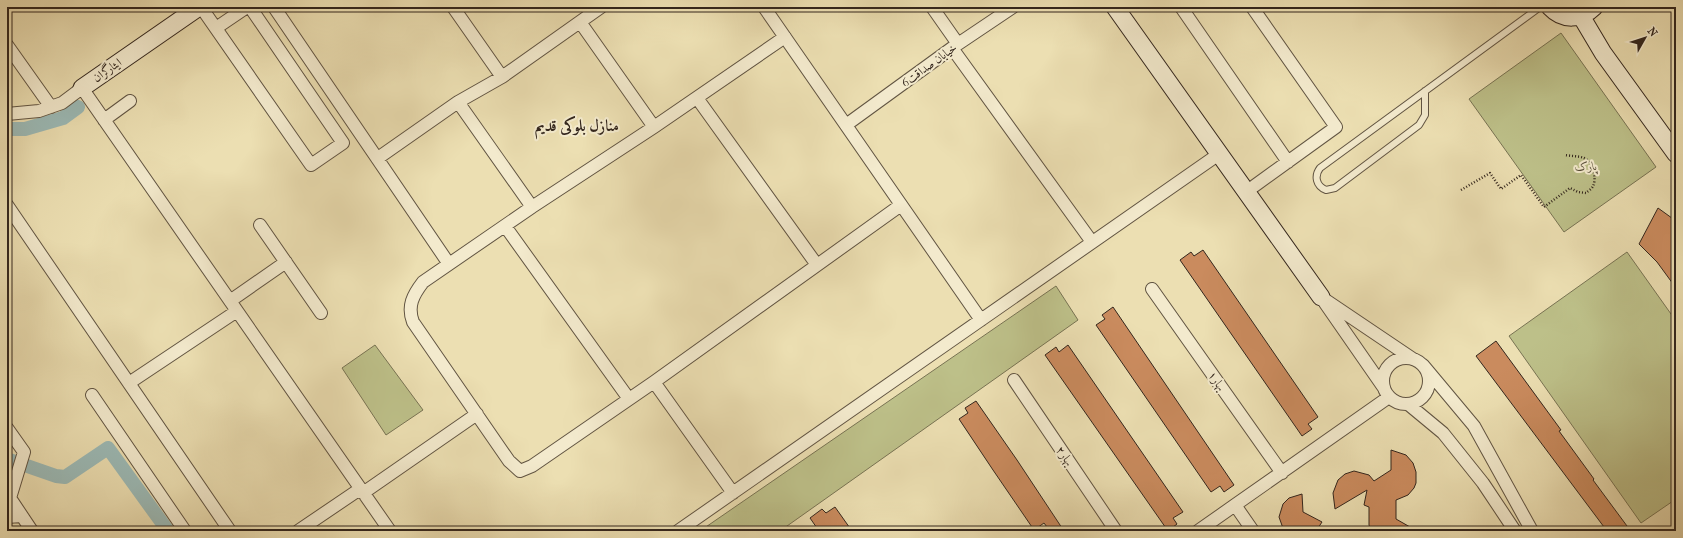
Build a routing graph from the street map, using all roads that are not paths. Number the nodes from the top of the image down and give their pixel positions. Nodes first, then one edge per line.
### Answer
1 (200, 7) edge
2 (248, 7) edge
3 (274, 7) edge
4 (453, 7) edge
5 (764, 7) edge
6 (932, 7) edge
7 (1013, 7) edge
8 (1114, 7) edge
9 (1181, 7) edge
10 (1252, 7) edge
11 (1540, 7) edge
12 (1550, 7) edge
13 (599, 8) edge
14 (1587, 12) edge
15 (580, 22) junction
16 (216, 28) junction
17 (785, 37) junction
18 (7, 45) edge
19 (955, 46) junction
20 (502, 77) junction
21 (82, 88) junction
22 (1425, 91) junction
23 (697, 98) junction
24 (130, 101) dead end
25 (458, 102) junction
26 (51, 107) junction
27 (7, 114) edge
28 (104, 120) junction
29 (846, 125) junction
30 (654, 127) junction
31 (1219, 154) junction
32 (1676, 154) edge
33 (378, 158) junction
34 (1288, 162) junction
35 (1246, 192) junction
36 (7, 205) edge
37 (901, 205) junction
38 (532, 206) junction
39 (260, 225) dead end
40 (505, 226) junction
41 (1092, 242) junction
42 (286, 262) junction
43 (449, 264) junction
44 (817, 265) junction
45 (1152, 289) dead end
46 (1321, 297) junction
47 (233, 306) junction
48 (321, 313) dead end
49 (981, 320) junction
50 (1418, 362) junction
51 (1014, 380) dead end
52 (654, 382) junction
53 (129, 383) junction
54 (1387, 393) junction
55 (92, 395) dead end
56 (629, 398) junction
57 (1408, 404) junction
58 (477, 414) junction
59 (7, 428) edge
60 (1282, 473) junction
61 (362, 491) junction
62 (733, 493) junction
63 (1235, 505) junction
64 (22, 516) junction
65 (7, 517) edge
66 (32, 531) edge
67 (184, 531) edge
68 (230, 531) edge
69 (298, 531) edge
70 (390, 531) edge
71 (678, 531) edge
72 (1116, 531) edge
73 (1198, 531) edge
74 (1253, 531) edge
75 (1515, 531) edge
76 (1532, 531) edge

1 - 16 street
1 - 21 street, ایثارگران
2 - 16 street
2 - 16 street
3 - 33 street
4 - 20 street
5 - 17 street
6 - 19 street
7 - 19 street, خیابان صداقت6
8 - 31 street
9 - 34 street
10 - 34 street
11 - 22 lane
12 - 14 street
13 - 15 street
14 - 32 street
15 - 20 street
15 - 30 street
17 - 23 street
17 - 29 street
18 - 26 street
19 - 29 street, خیابان صداقت6
19 - 41 street
20 - 25 street
21 - 26 street, ایثارگران
21 - 28 street
22 - 22 lane
23 - 30 street
23 - 44 street
24 - 28 street
25 - 33 street
25 - 38 street
26 - 27 street, ایثارگران
28 - 47 street
29 - 37 street
30 - 38 street
31 - 35 street
31 - 41 street
33 - 43 street
34 - 35 street
35 - 46 street
36 - 53 street
37 - 44 street
37 - 49 street
38 - 40 street
39 - 42 street
40 - 43 street
40 - 56 street
41 - 49 street
42 - 47 street
42 - 48 street
43 - 58 street
44 - 52 street
45 - 60 street, بهار۱
46 - 50 street
46 - 54 street
47 - 53 street
47 - 61 street
49 - 62 street
50 - 54 street
50 - 57 street
50 - 76 street
51 - 72 street, بهار۲
52 - 56 street
52 - 62 street
53 - 68 street
54 - 57 street
54 - 60 street
55 - 67 street
56 - 58 street
57 - 75 street
58 - 61 street
59 - 64 street
60 - 63 street
61 - 69 street
61 - 70 street
62 - 71 street
63 - 73 street
63 - 74 street
64 - 65 street
64 - 66 street

